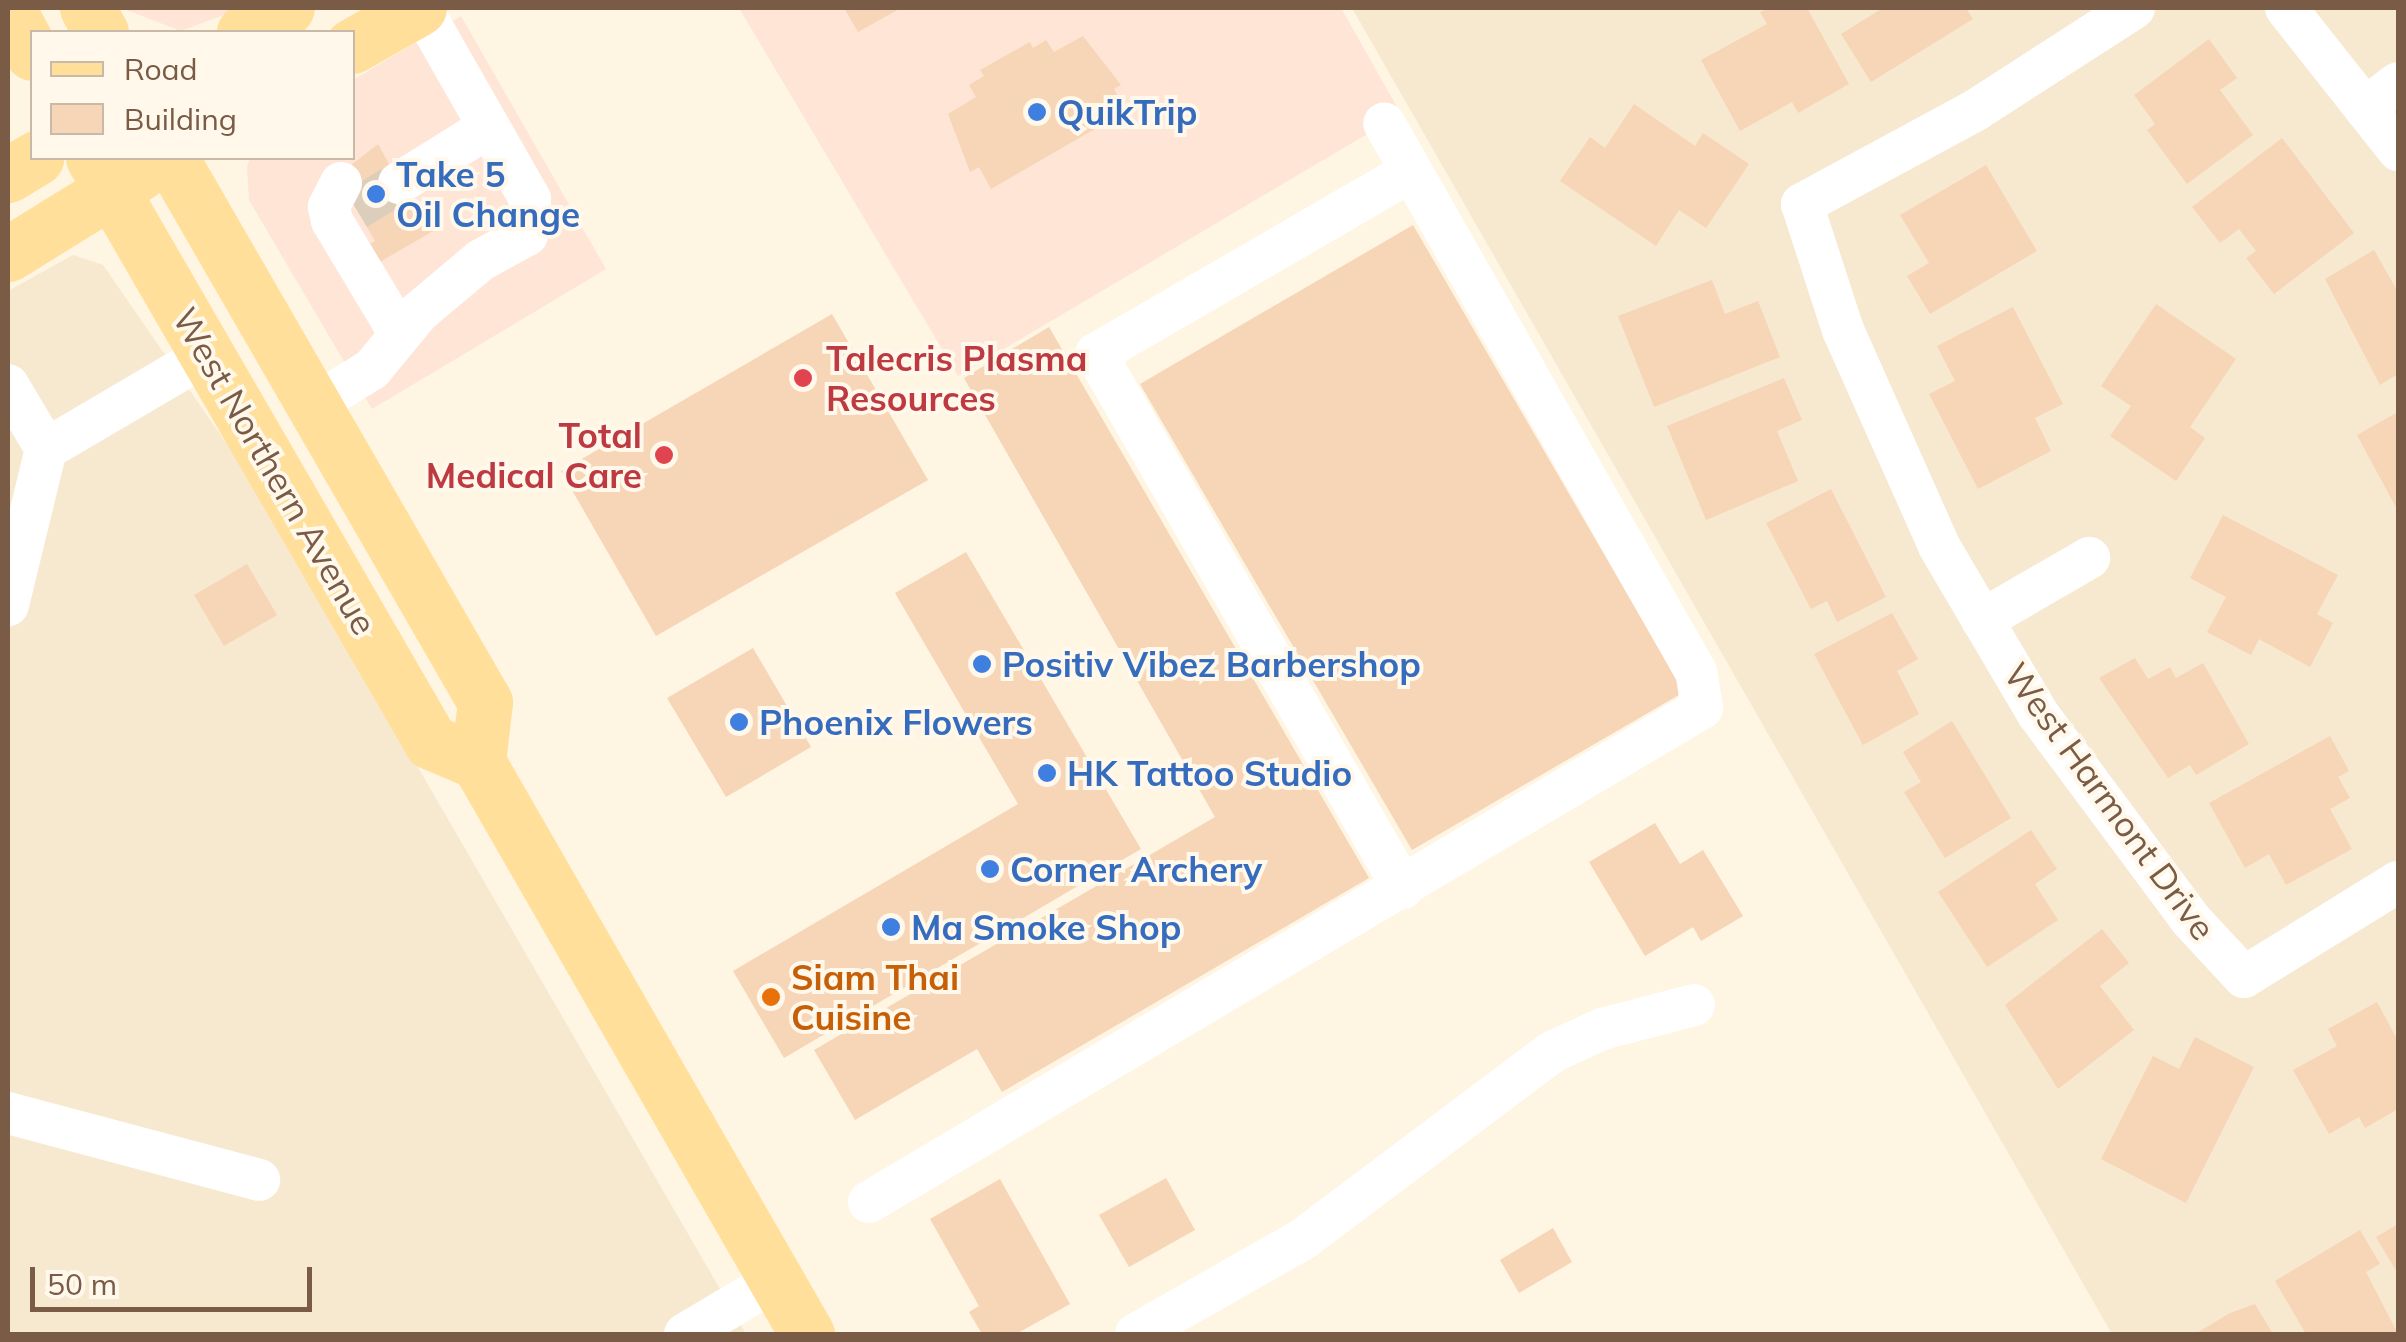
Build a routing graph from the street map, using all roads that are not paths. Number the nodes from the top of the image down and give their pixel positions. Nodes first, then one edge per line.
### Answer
1 (87, 8) edge
2 (287, 8) edge
3 (420, 8) edge
4 (2134, 8) edge
5 (2286, 8) edge
6 (8, 9) edge
7 (101, 30) edge
8 (248, 30) edge
9 (355, 44) edge
10 (30, 49) edge
11 (2382, 96) edge
12 (1384, 124) dead end
13 (475, 136) junction
14 (2398, 150) edge
15 (33, 160) edge
16 (160, 160) edge
17 (169, 160) edge
18 (1410, 172) junction
19 (102, 174) edge
20 (8, 175) edge
21 (398, 182) tunnel mouth
22 (349, 217) dead end
23 (8, 254) edge
24 (400, 334) junction
25 (208, 354) junction
26 (8, 385) edge
27 (314, 405) junction
28 (46, 449) junction
29 (2089, 558) dead end
30 (8, 604) edge
31 (1982, 620) junction
32 (478, 762) junction
33 (2398, 882) edge
34 (1403, 888) junction
35 (1694, 1006) dead end
36 (8, 1113) edge
37 (259, 1180) dead end
38 (868, 1202) dead end
39 (776, 1280) junction
40 (685, 1334) edge
41 (807, 1334) edge
42 (1136, 1334) edge

1 - 7 main road
2 - 8 main road
3 - 9 main road
3 - 13 street
4 - 31 street, West Harmont Drive
5 - 11 street
6 - 10 main road
11 - 14 street
12 - 18 street
13 - 21 street
13 - 24 street
15 - 20 main road
16 - 19 main road
17 - 27 main road, West Northern Avenue
18 - 34 street
18 - 34 street
19 - 23 main road
19 - 25 main road, West Northern Avenue
22 - 24 street
24 - 27 street
25 - 28 street
25 - 32 main road, West Northern Avenue
26 - 28 street
27 - 32 main road, West Northern Avenue
28 - 30 street
29 - 31 street
31 - 33 street, West Harmont Drive
32 - 39 main road
34 - 38 street
35 - 42 street
36 - 37 street
39 - 40 street
39 - 41 main road

